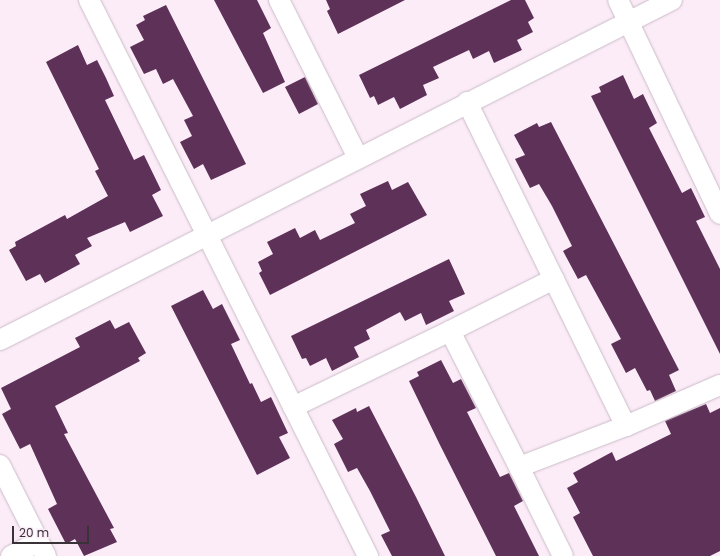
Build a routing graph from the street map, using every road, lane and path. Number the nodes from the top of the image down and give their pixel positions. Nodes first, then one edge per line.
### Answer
1 (89, 0) edge
2 (279, 0) edge
3 (618, 0) edge
4 (672, 0) edge
5 (628, 21) junction
6 (467, 102) junction
7 (358, 158) junction
8 (720, 214) edge
9 (207, 235) junction
10 (554, 279) junction
11 (450, 331) junction
12 (0, 340) edge
13 (720, 384) edge
14 (293, 406) junction
15 (626, 426) junction
16 (0, 465) edge
17 (518, 467) junction
18 (42, 549) edge
19 (11, 556) edge
20 (368, 556) edge
21 (563, 556) edge

1 - 9 street
2 - 7 street
3 - 5 street
4 - 5 street
5 - 6 street
5 - 8 street
6 - 7 street
6 - 10 street
7 - 9 street
9 - 12 street
9 - 14 street
10 - 11 street
10 - 15 street
11 - 14 street
11 - 17 street
13 - 15 street
14 - 20 street
15 - 17 street
16 - 18 street
17 - 21 street
18 - 19 street

